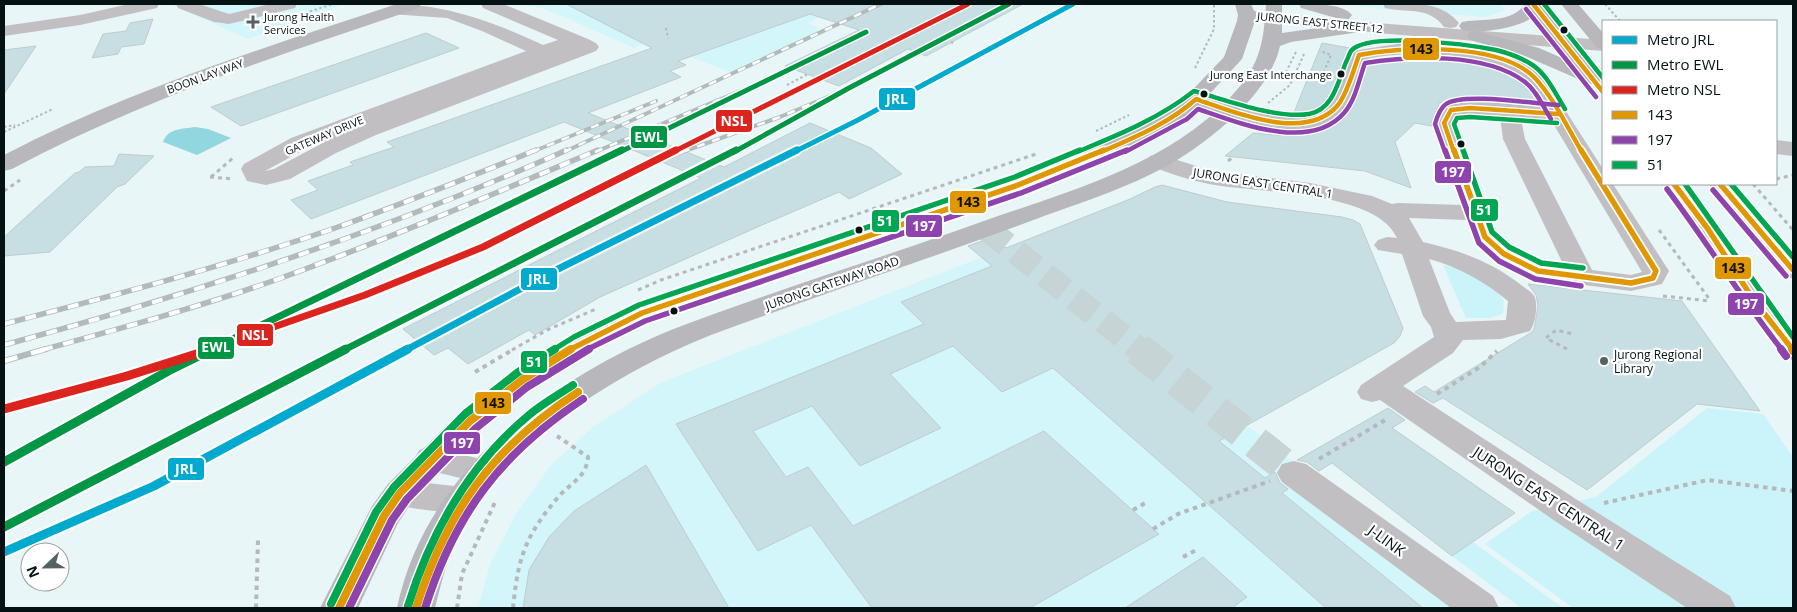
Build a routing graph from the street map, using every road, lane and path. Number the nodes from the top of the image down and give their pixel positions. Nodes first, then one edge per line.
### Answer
1 (132, 4) edge
2 (151, 4) edge
3 (184, 4) edge
4 (266, 4) edge
5 (289, 4) edge
6 (370, 4) edge
7 (413, 4) edge
8 (489, 4) edge
9 (1214, 4) edge
10 (1307, 4) edge
11 (1533, 4) edge
12 (1569, 4) edge
13 (1605, 4) edge
14 (1245, 8) edge
15 (396, 10) junction
16 (1275, 10) edge
17 (1374, 11) edge
18 (208, 13) junction
19 (1344, 15) junction
20 (1619, 20) edge
21 (4, 25) edge
22 (666, 28) dead end
23 (1465, 28) junction
24 (4, 31) edge
25 (498, 32) junction
26 (668, 38) dead end
27 (1561, 38) junction
28 (1273, 42) junction
29 (1602, 42) edge
30 (1307, 48) dead end
31 (1314, 50) dead end
32 (1296, 52) dead end
33 (549, 56) junction
34 (1195, 69) dead end
35 (480, 74) junction
36 (808, 74) dead end
37 (1294, 76) junction
38 (787, 85) dead end
39 (1598, 85) edge
40 (1196, 99) junction
41 (53, 109) dead end
42 (1229, 109) junction
43 (1521, 111) junction
44 (1558, 114) junction
45 (1252, 116) junction
46 (10, 133) edge
47 (1777, 147) edge
48 (1793, 149) edge
49 (1168, 156) junction
50 (1777, 159) edge
51 (1793, 160) edge
52 (4, 164) edge
53 (1793, 175) edge
54 (27, 176) dead end
55 (1777, 179) edge
56 (1602, 184) edge
57 (1602, 185) edge
58 (1675, 185) edge
59 (1721, 185) edge
60 (1754, 185) edge
61 (4, 191) edge
62 (1394, 212) junction
63 (1477, 214) junction
64 (1655, 224) dead end
65 (1793, 230) edge
66 (1387, 245) dead end
67 (1418, 247) junction
68 (1793, 270) edge
69 (1582, 277) junction
70 (1710, 301) dead end
71 (1447, 328) junction
72 (1573, 334) dead end
73 (1498, 350) dead end
74 (1567, 350) dead end
75 (1793, 352) edge
76 (1412, 407) junction
77 (536, 422) junction
78 (432, 458) junction
79 (1294, 473) tunnel mouth
80 (492, 483) junction
81 (1793, 491) edge
82 (400, 493) junction
83 (463, 500) junction
84 (1147, 502) dead end
85 (1133, 510) dead end
86 (1567, 510) junction
87 (258, 540) dead end
88 (1198, 549) dead end
89 (1183, 557) dead end
90 (256, 608) edge
91 (339, 608) edge
92 (416, 608) edge
93 (457, 608) edge
94 (513, 608) edge
95 (1480, 608) edge
96 (1717, 608) edge

1 - 21 street
2 - 24 street
3 - 18 street
4 - 18 street
5 - 18 street
6 - 46 main road, BOON LAY WAY
7 - 15 main road, BOON LAY WAY
8 - 33 street, GATEWAY DRIVE
9 - 34 path
10 - 19 main road
11 - 23 main road
11 - 27 main road
12 - 29 main road
13 - 20 path
14 - 16 street, JURONG EAST STREET 12
14 - 40 main road
15 - 25 street
15 - 52 main road, BOON LAY WAY
16 - 17 street, JURONG EAST STREET 12
16 - 19 street, JURONG EAST STREET 12
16 - 28 main road, JURONG GATEWAY ROAD
17 - 19 street, JURONG EAST STREET 12
17 - 23 street, JURONG EAST STREET 12
17 - 23 street, JURONG EAST STREET 12
17 - 23 street
17 - 28 main road
22 - 26 path
23 - 27 street, JURONG EAST STREET 12
23 - 39 main road
25 - 33 street
25 - 35 street
27 - 29 street, JURONG EAST STREET 12
27 - 39 main road
28 - 42 main road, JURONG GATEWAY ROAD
30 - 37 path
31 - 37 path
32 - 37 path
33 - 35 street, GATEWAY DRIVE
33 - 35 street, GATEWAY DRIVE
36 - 38 path
37 - 45 path
40 - 42 street
40 - 78 main road
41 - 46 path
42 - 45 street
42 - 49 main road, JURONG GATEWAY ROAD
43 - 44 street
43 - 63 street
43 - 69 street
44 - 45 street
44 - 56 street
47 - 48 street
49 - 62 street, JURONG EAST CENTRAL 1
49 - 77 main road, JURONG GATEWAY ROAD
50 - 51 street
53 - 55 path
54 - 61 path
57 - 69 street
58 - 75 main road
59 - 68 main road
60 - 65 path
62 - 63 street
62 - 67 street, JURONG EAST CENTRAL 1
63 - 69 street
64 - 70 path
66 - 67 street
67 - 71 street, JURONG EAST CENTRAL 1
67 - 71 street
71 - 76 street, JURONG EAST CENTRAL 1
72 - 74 path
73 - 76 path
76 - 86 street, JURONG EAST CENTRAL 1
77 - 80 main road, JURONG GATEWAY ROAD
77 - 94 path
78 - 80 street
78 - 82 main road
79 - 95 street, J-LINK
80 - 83 main road, JURONG GATEWAY ROAD
80 - 93 path
81 - 86 path
82 - 83 street
82 - 91 main road
83 - 92 main road, JURONG GATEWAY ROAD
84 - 85 path
86 - 96 street, JURONG EAST CENTRAL 1
87 - 90 path
88 - 89 path

